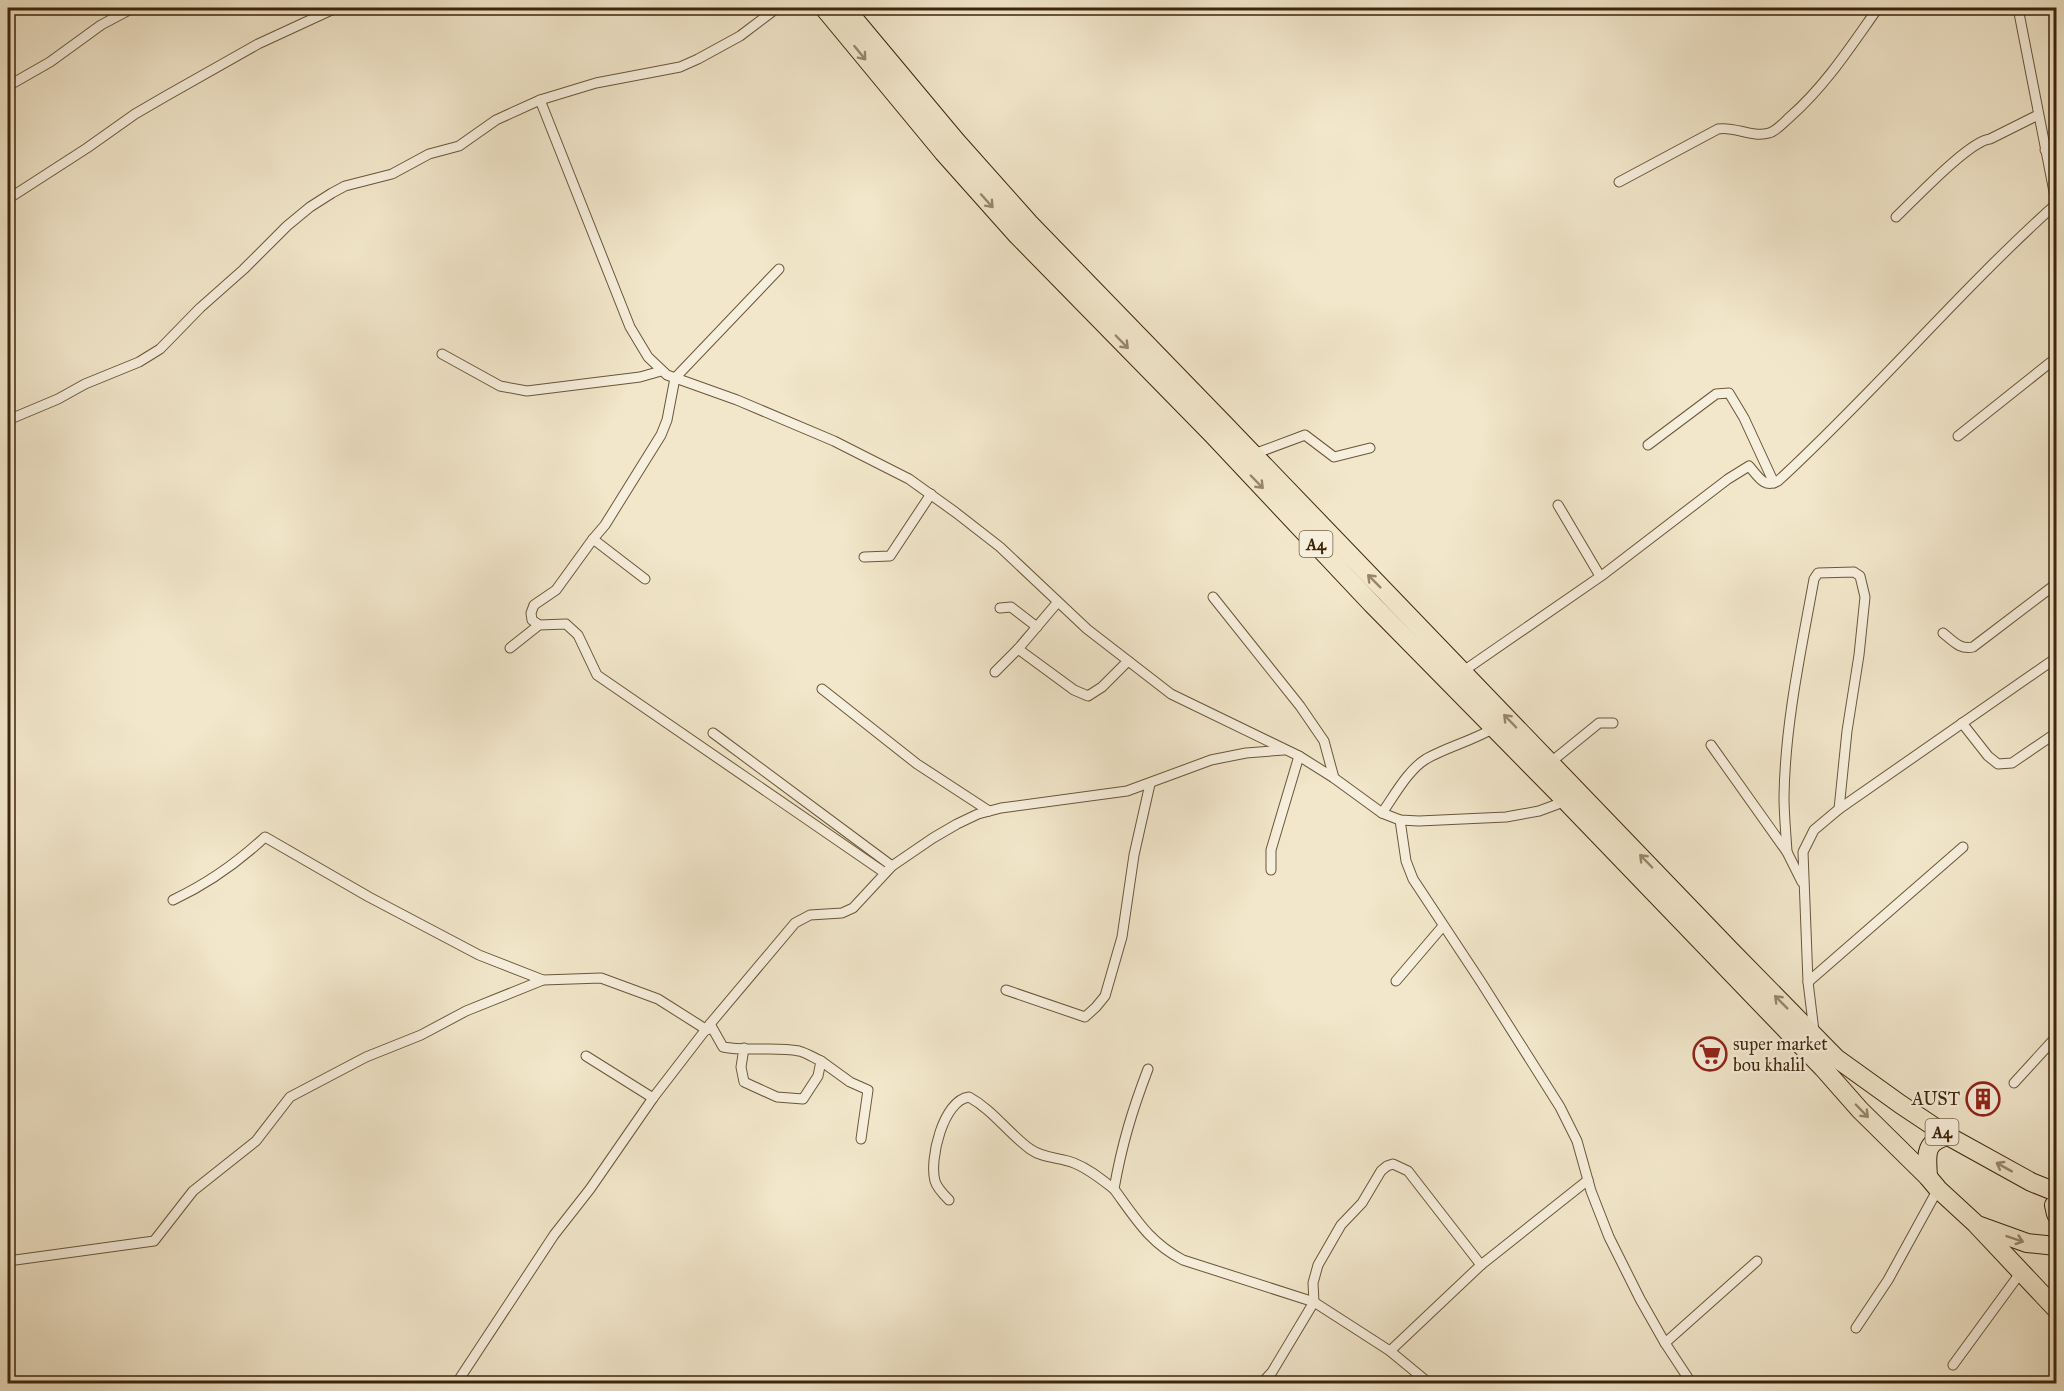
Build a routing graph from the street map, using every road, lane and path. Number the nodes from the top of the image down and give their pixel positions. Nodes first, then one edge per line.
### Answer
1 (133, 8) edge
2 (336, 8) edge
3 (777, 8) edge
4 (824, 8) edge
5 (845, 8) edge
6 (1878, 8) edge
7 (2018, 8) edge
8 (8, 86) edge
9 (540, 100) junction
10 (2038, 115) junction
11 (2056, 140) edge
12 (2045, 150) junction
13 (1619, 182) dead end
14 (8, 199) edge
15 (2056, 203) edge
16 (1896, 218) dead end
17 (779, 269) dead end
18 (442, 354) dead end
19 (2056, 358) edge
20 (661, 371) junction
21 (675, 378) junction
22 (8, 420) edge
23 (1958, 436) dead end
24 (1648, 445) dead end
25 (1370, 448) dead end
26 (1254, 454) junction
27 (1774, 483) junction
28 (931, 494) junction
29 (1558, 505) dead end
30 (593, 539) junction
31 (864, 557) dead end
32 (1600, 576) junction
33 (645, 579) dead end
34 (2056, 584) edge
35 (1213, 597) dead end
36 (1057, 603) junction
37 (1000, 608) dead end
38 (539, 625) junction
39 (1037, 627) junction
40 (1943, 633) dead end
41 (510, 648) dead end
42 (1018, 649) junction
43 (2056, 658) edge
44 (1128, 661) junction
45 (995, 672) dead end
46 (1462, 672) junction
47 (822, 689) dead end
48 (1613, 723) dead end
49 (1962, 723) junction
50 (1494, 728) junction
51 (713, 733) dead end
52 (2056, 733) edge
53 (1711, 746) dead end
54 (1286, 749) junction
55 (1299, 756) junction
56 (1551, 762) junction
57 (1334, 778) junction
58 (1150, 784) junction
59 (1566, 801) junction
60 (1839, 809) junction
61 (989, 811) junction
62 (1382, 813) junction
63 (1400, 820) junction
64 (1963, 847) dead end
65 (1787, 852) junction
66 (889, 870) junction
67 (1271, 870) dead end
68 (1803, 884) junction
69 (173, 900) dead end
70 (1443, 926) junction
71 (543, 980) junction
72 (1396, 981) dead end
73 (1808, 982) junction
74 (1006, 990) dead end
75 (709, 1027) junction
76 (1815, 1036) junction
77 (2056, 1037) edge
78 (744, 1048) junction
79 (586, 1056) dead end
80 (821, 1061) junction
81 (1148, 1069) dead end
82 (2014, 1083) dead end
83 (652, 1098) junction
84 (1947, 1136) junction
85 (861, 1139) dead end
86 (1588, 1180) junction
87 (1933, 1183) junction
88 (1114, 1189) junction
89 (949, 1200) dead end
90 (2056, 1205) edge
91 (1976, 1224) junction
92 (2056, 1232) edge
93 (2050, 1246) edge
94 (8, 1261) edge
95 (1757, 1261) dead end
96 (1481, 1265) junction
97 (2021, 1272) junction
98 (1314, 1302) junction
99 (2056, 1309) edge
100 (1856, 1328) dead end
101 (1665, 1343) junction
102 (1390, 1351) junction
103 (1953, 1365) dead end
104 (456, 1383) edge
105 (1261, 1383) edge
106 (1430, 1383) edge
107 (1692, 1383) edge

1 - 8 street
2 - 14 street
3 - 9 street
4 -> 50 highway, A4
5 - 26 highway, A4
6 - 13 street
7 - 10 street
9 - 20 street
9 - 22 street
10 - 12 street
10 - 16 street
11 - 12 street
12 - 15 street
15 - 27 street
17 - 21 street
18 - 20 street
19 - 23 street
20 - 21 street
21 - 28 street
21 - 30 street
24 - 27 street
25 - 26 street
46 -> 26 highway, A4
27 - 32 street
28 - 31 street
28 - 36 street
29 - 32 street
30 - 33 street
30 - 38 street
32 - 46 street
34 - 40 street
35 - 57 street
36 - 39 street
36 - 44 street
37 - 39 street
38 - 41 street
38 - 66 street
39 - 42 street
42 - 44 street
42 - 45 street
43 - 49 street
44 - 54 street
56 -> 46 highway, A4
47 - 61 street
48 - 56 street
49 - 52 street
49 - 60 street
50 - 59 highway, A4
50 - 62 street
51 - 66 street
53 - 65 street
54 - 55 street
54 - 58 street
55 - 57 street
55 - 67 street
76 -> 56 highway, A4
57 - 62 street
58 - 61 street
58 - 74 street
59 - 63 street
59 -> 87 highway, A4
60 - 65 street
60 - 68 street
61 - 66 street
62 - 63 street
63 - 70 street
64 - 73 street
65 - 68 street
66 - 75 street
68 - 73 street
69 - 71 street
70 - 72 street
70 - 86 street
71 - 75 street
71 - 94 street
73 - 76 street
75 - 78 street
75 - 83 street
76 - 84 highway, A4
77 - 82 street
78 - 80 street
78 - 80 street
79 - 83 street
80 - 85 street
81 - 88 street
83 - 104 street
84 - 87 highway
90 -> 84 highway, A4
86 - 96 street
86 - 101 street
87 - 91 highway, A4
87 - 100 street
88 - 89 street
88 - 98 street
91 -> 93 highway, A4
91 - 97 highway
92 - 93 highway
95 - 101 street
96 - 98 street
96 - 102 street
97 - 99 highway
97 - 103 street
98 - 102 street
98 - 105 street
101 - 107 street
102 - 106 street

